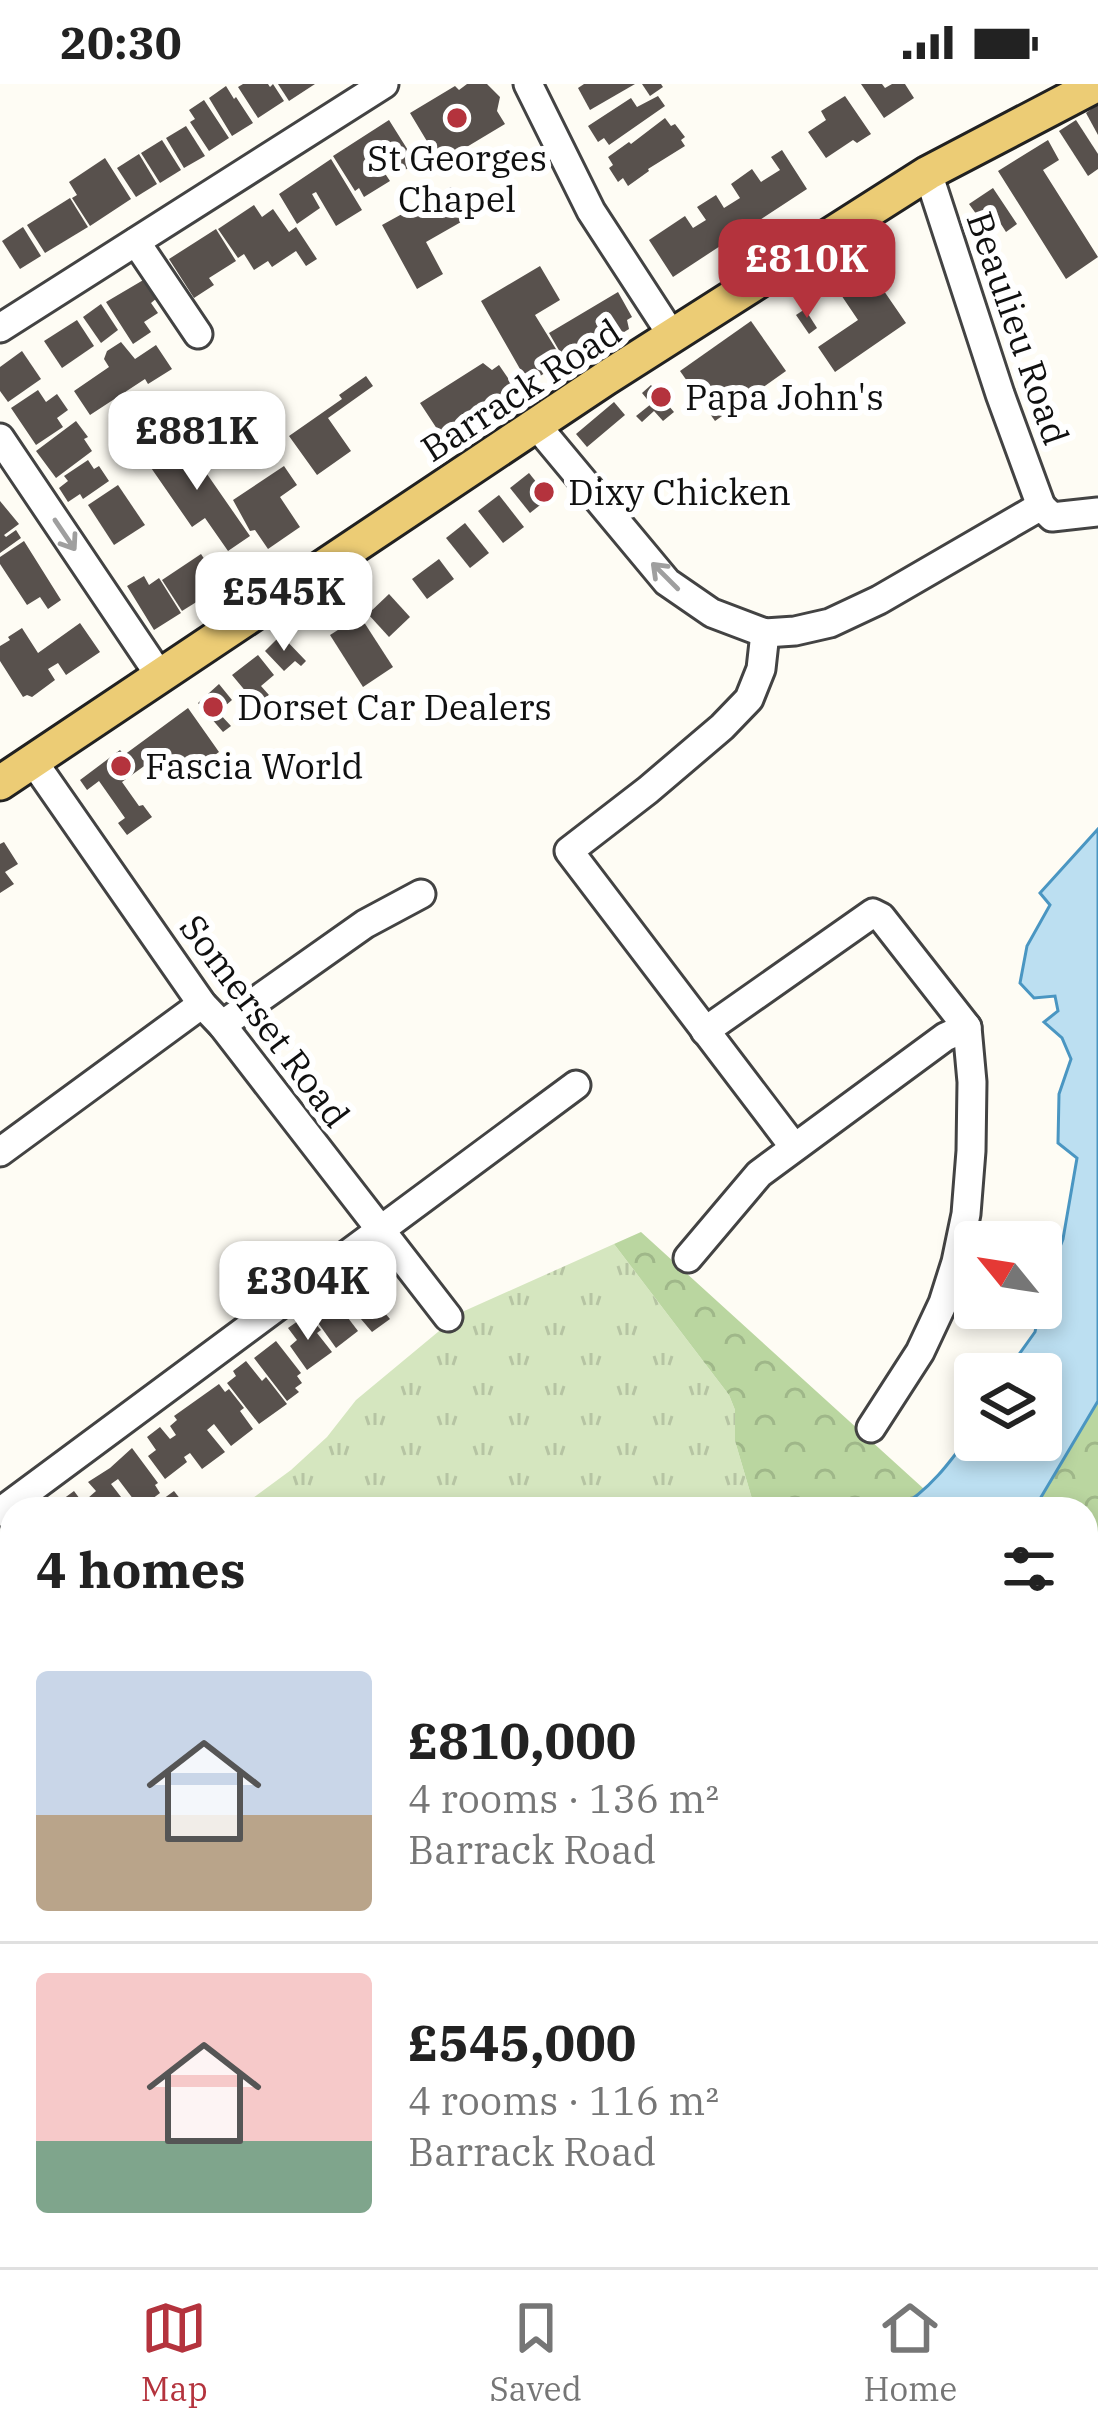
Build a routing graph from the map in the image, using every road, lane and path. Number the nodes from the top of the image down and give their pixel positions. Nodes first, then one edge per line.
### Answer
1 (384, 84) edge
2 (528, 84) edge
3 (1098, 84) edge
4 (928, 172) junction
5 (136, 242) junction
6 (0, 327) edge
7 (197, 334) dead end
8 (674, 337) junction
9 (537, 426) junction
10 (0, 438) edge
11 (1041, 506) junction
12 (1098, 512) edge
13 (765, 633) junction
14 (160, 676) junction
15 (33, 761) junction
16 (0, 782) edge
17 (421, 894) dead end
18 (202, 1004) junction
19 (222, 1024) junction
20 (967, 1027) junction
21 (705, 1031) junction
22 (576, 1085) dead end
23 (794, 1147) junction
24 (0, 1152) edge
25 (381, 1232) junction
26 (688, 1258) dead end
27 (448, 1317) dead end
28 (871, 1428) dead end
29 (20, 1497) edge

1 - 5 street
2 - 8 street
3 - 4 main road, Barrack Road
4 - 8 main road, Barrack Road
4 - 11 street, Beaulieu Road
5 - 6 street
5 - 7 street
8 - 9 main road, Barrack Road
13 -> 9 street
9 - 14 main road, Barrack Road
10 -> 14 street
11 - 12 street
11 - 13 street
13 - 21 street
14 - 15 main road, Barrack Road
15 - 16 main road, Barrack Road
15 - 18 street, Somerset Road
17 - 19 street
18 - 19 street, Somerset Road
18 - 24 street
19 - 25 street, Somerset Road
20 - 21 street
20 - 23 street
20 - 28 street
21 - 23 street
22 - 25 street
23 - 26 street
25 - 27 street, Somerset Road
25 - 29 street

